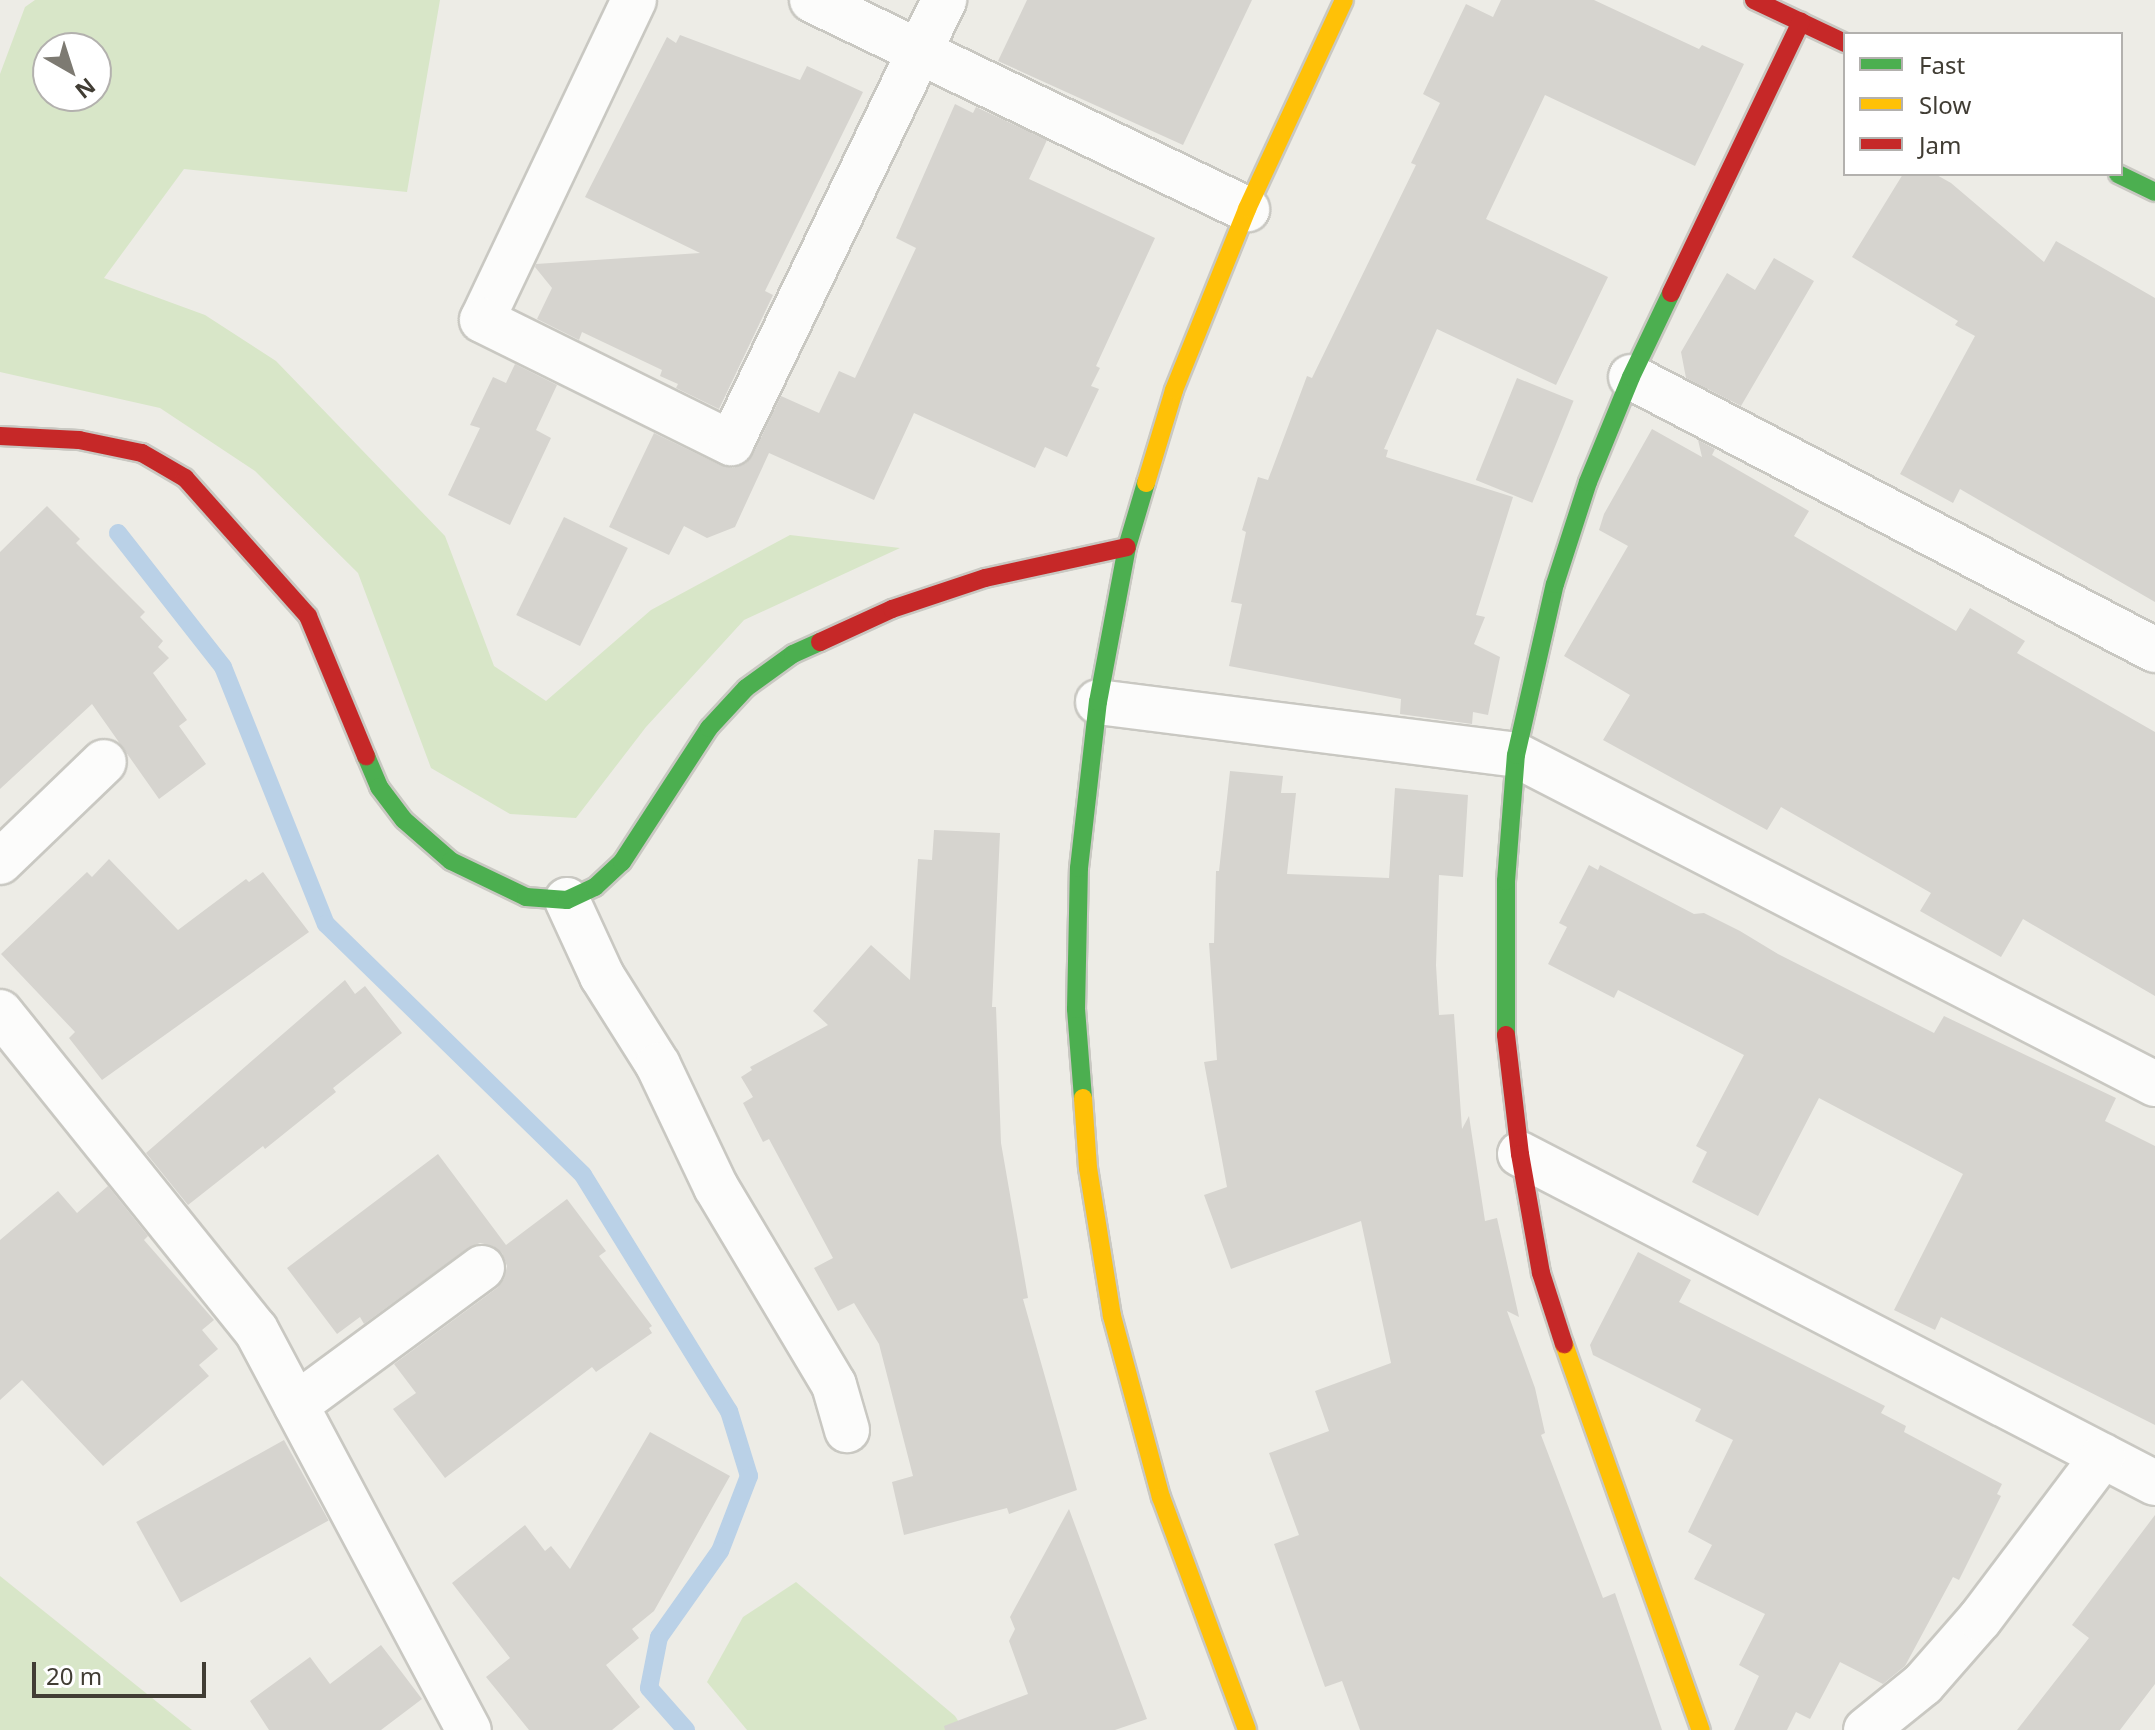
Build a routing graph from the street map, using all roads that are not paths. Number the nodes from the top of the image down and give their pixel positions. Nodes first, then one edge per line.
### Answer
1 (634, 0) edge
2 (812, 0) edge
3 (944, 0) edge
4 (1344, 0) edge
5 (1754, 0) edge
6 (1801, 22) junction
7 (1843, 42) edge
8 (920, 52) junction
9 (2122, 176) edge
10 (2155, 192) edge
11 (1247, 209) junction
12 (1631, 377) junction
13 (0, 436) edge
14 (1127, 547) junction
15 (2155, 650) edge
16 (1098, 702) junction
17 (1516, 755) junction
18 (104, 762) dead end
19 (0, 862) edge
20 (567, 900) junction
21 (6, 1030) edge
22 (2155, 1084) edge
23 (1520, 1154) junction
24 (482, 1268) dead end
25 (296, 1405) junction
26 (847, 1430) dead end
27 (2103, 1456) junction
28 (2155, 1483) edge
29 (469, 1730) edge
30 (1247, 1730) edge
31 (1701, 1730) edge
32 (1866, 1730) edge

1 - 8 street
2 - 8 street
3 - 8 street
4 - 11 street
5 - 6 street
6 - 7 street
6 - 12 street
8 - 11 street
9 - 10 street
11 - 14 street
12 - 15 street
12 - 17 street
13 - 20 street
14 - 16 street
14 - 20 street
16 - 17 street
16 - 30 street
17 - 22 street
17 - 23 street
18 - 19 street
20 - 26 street
21 - 25 street
23 - 27 street
23 - 31 street
24 - 25 street
25 - 29 street
27 - 28 street
27 - 32 street

